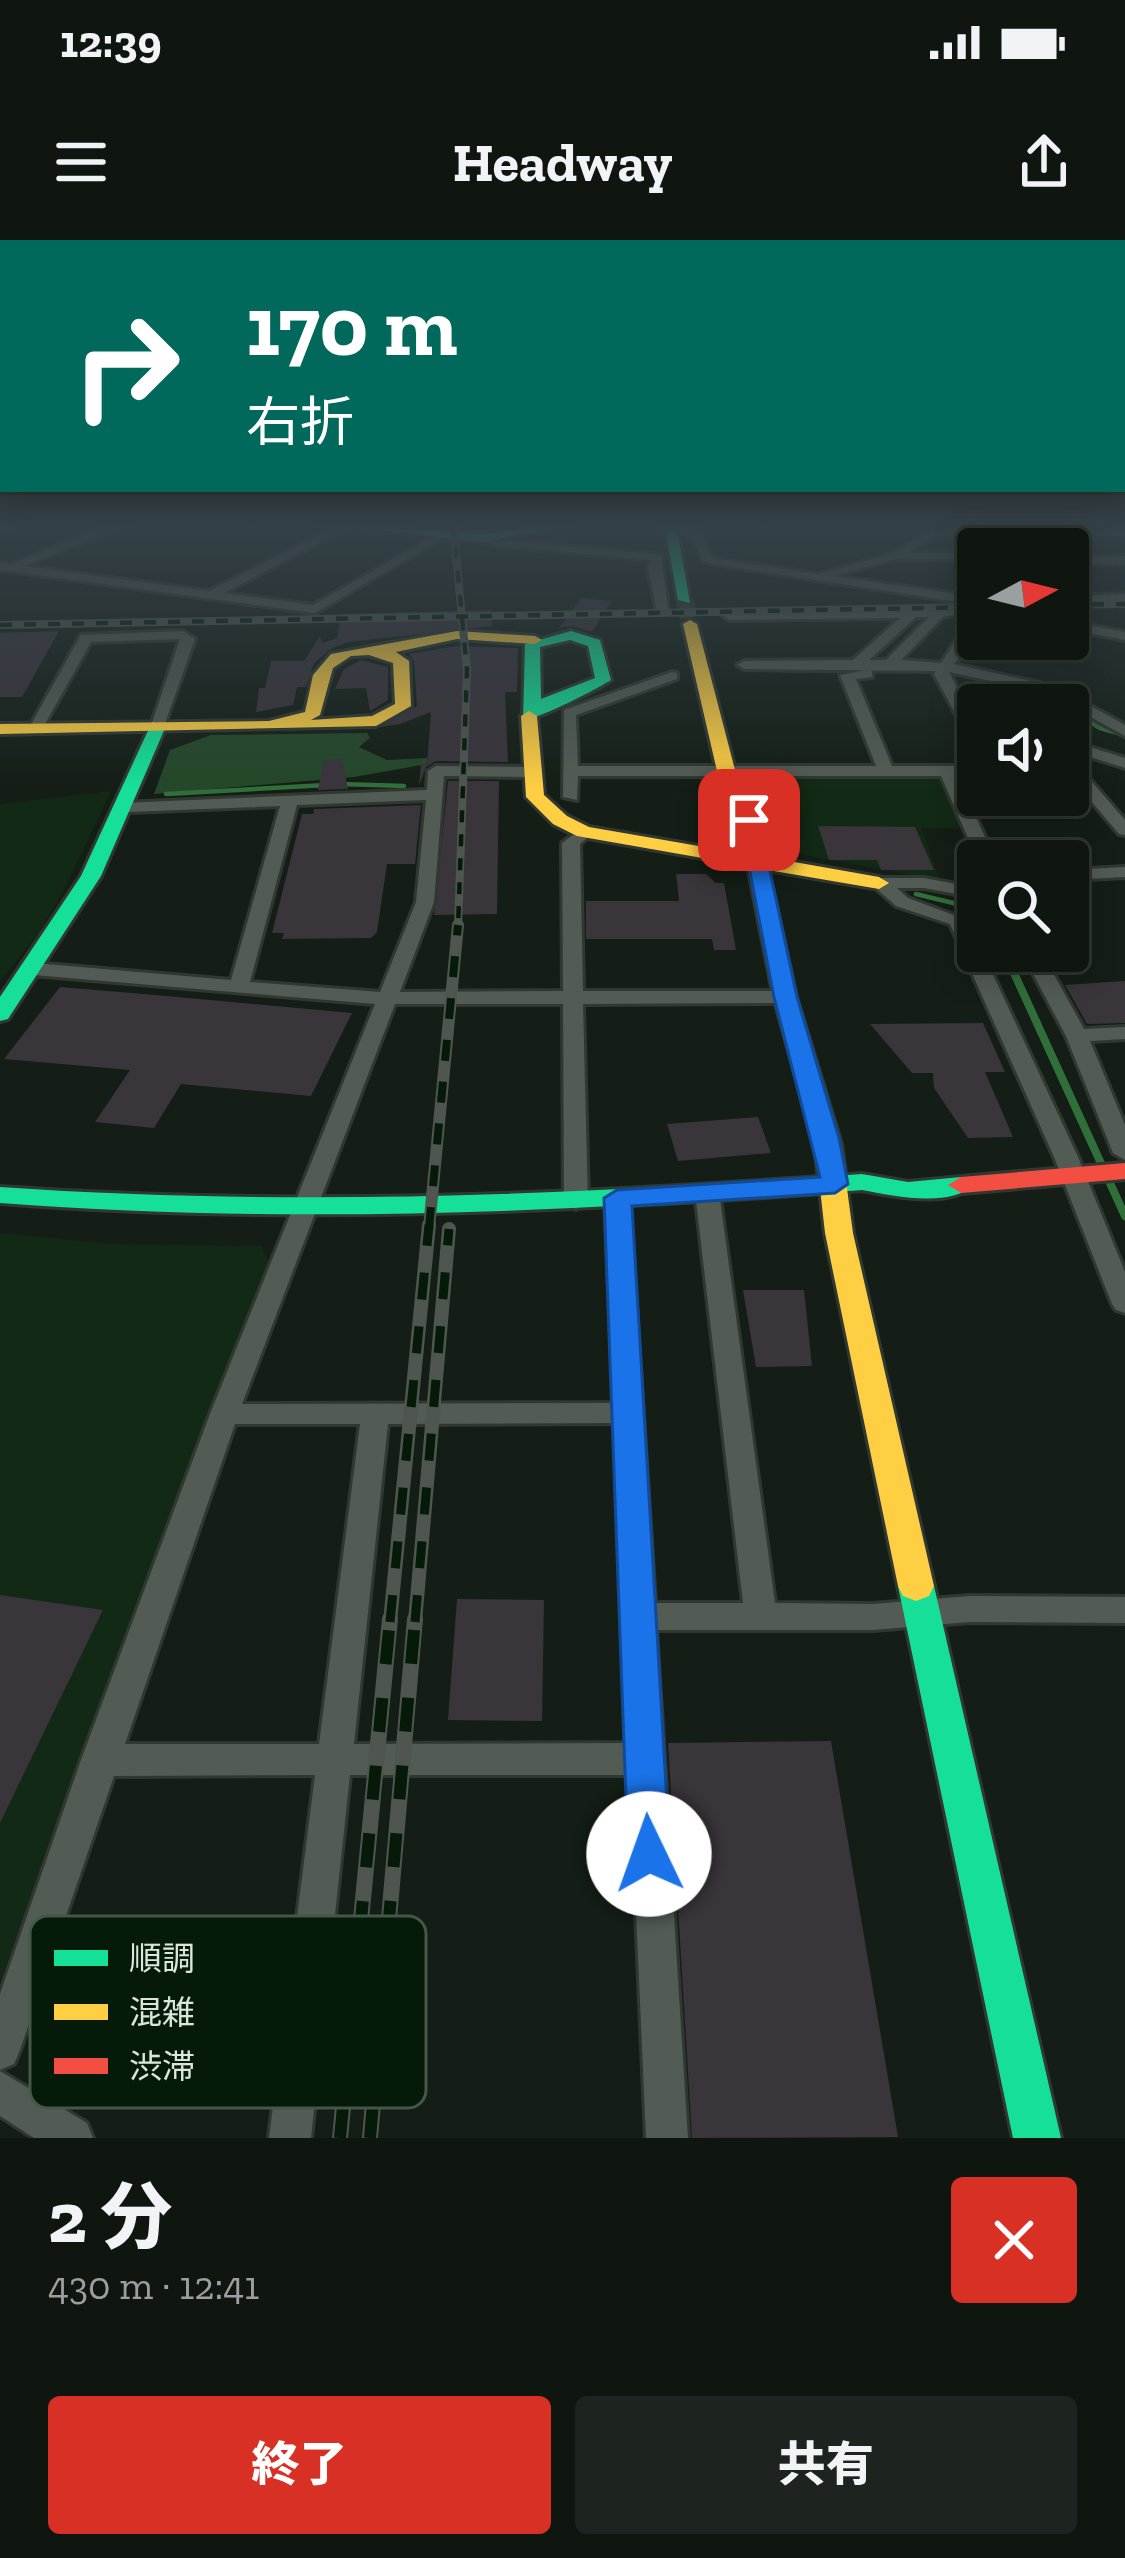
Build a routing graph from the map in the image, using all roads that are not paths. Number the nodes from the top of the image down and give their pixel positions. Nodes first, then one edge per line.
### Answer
1 (679, 611) tunnel mouth
2 (913, 613) junction
3 (940, 613) junction
4 (957, 613) edge
5 (729, 616) dead end
6 (1089, 629) edge
7 (1125, 636) edge
8 (535, 640) junction
9 (381, 651) junction
10 (957, 653) edge
11 (888, 666) junction
12 (744, 670) dead end
13 (851, 670) junction
14 (942, 670) junction
15 (604, 674) junction
16 (672, 676) dead end
17 (535, 686) junction
18 (957, 702) edge
19 (317, 710) junction
20 (388, 716) junction
21 (529, 716) junction
22 (275, 724) junction
23 (158, 726) junction
24 (35, 728) junction
25 (0, 729) edge
26 (1125, 730) edge
27 (1089, 754) edge
28 (1125, 767) edge
29 (1089, 770) edge
30 (570, 771) junction
31 (726, 771) junction
32 (886, 771) junction
33 (946, 771) junction
34 (957, 771) edge
35 (530, 772) junction
36 (1089, 791) edge
37 (435, 795) junction
38 (571, 797) dead end
39 (290, 801) junction
40 (128, 807) junction
41 (1125, 830) edge
42 (584, 832) junction
43 (977, 840) edge
44 (761, 864) junction
45 (1125, 872) edge
46 (1089, 873) edge
47 (879, 883) junction
48 (957, 889) edge
49 (34, 969) junction
50 (1042, 972) edge
51 (239, 987) junction
52 (785, 997) junction
53 (387, 998) junction
54 (572, 998) junction
55 (0, 1014) edge
56 (1125, 1033) edge
57 (1077, 1036) junction
58 (1121, 1160) edge
59 (1076, 1166) junction
60 (848, 1184) junction
61 (707, 1192) junction
62 (0, 1195) edge
63 (617, 1198) junction
64 (576, 1201) junction
65 (304, 1214) junction
66 (1125, 1304) edge
67 (627, 1413) junction
68 (224, 1414) junction
69 (375, 1414) junction
70 (1125, 1610) edge
71 (923, 1613) junction
72 (638, 1616) junction
73 (761, 1616) junction
74 (644, 1759) junction
75 (99, 1760) junction
76 (336, 1760) junction
77 (46, 1916) edge
78 (317, 1916) edge
79 (30, 1962) edge
80 (0, 2050) edge
81 (0, 2092) edge
82 (294, 2108) edge
83 (72, 2138) edge
84 (290, 2138) edge
85 (667, 2138) edge
86 (1037, 2138) edge

1 - 31 street
2 - 3 street
2 - 5 street
2 - 13 street
3 - 4 street
3 - 11 street
6 - 7 street
8 - 9 street
8 - 15 street
8 - 17 street
9 - 19 street
9 - 20 street
10 - 14 street
11 - 13 street
11 - 14 street
12 - 13 street
13 - 14 street
13 - 32 street
14 - 18 street
14 - 26 street
15 - 17 street
15 - 21 street
16 - 30 street
17 - 21 street
19 - 20 street
19 - 22 street
20 - 22 street
21 - 35 street
22 - 23 street
23 - 24 street
23 - 24 street
23 - 40 street
24 - 25 street
27 - 28 street
28 - 29 street
30 - 31 street
30 - 38 street
31 - 32 street
31 - 44 street
32 - 33 street
33 - 34 street
33 - 43 street
35 - 37 street
35 - 42 street
36 - 41 street
37 - 39 street
37 - 53 street
39 - 40 street
39 - 51 street
40 - 49 street
42 - 44 street
42 - 54 street
44 - 47 street
44 - 52 street
45 - 46 street
47 - 48 street
47 - 59 street
49 - 51 street
49 - 55 street
50 - 57 street
51 - 53 street
52 - 54 street
52 - 60 street
53 - 54 street
53 - 65 street
54 - 64 street
56 - 57 street
57 - 58 street
58 - 59 street
59 - 60 street
59 - 66 street
60 - 61 street
60 - 71 street
61 - 63 street
61 - 73 street
62 - 65 street
63 - 64 street
63 - 67 street
64 - 65 street
65 - 68 street
67 - 69 street
67 - 72 street
68 - 69 street
68 - 75 street
69 - 76 street
70 - 71 street
71 - 73 street
71 - 86 street
72 - 73 street
72 - 74 street
74 - 76 street
74 - 85 street
75 - 76 street
75 - 77 street
76 - 78 street
79 - 80 street
81 - 83 street
82 - 84 street

